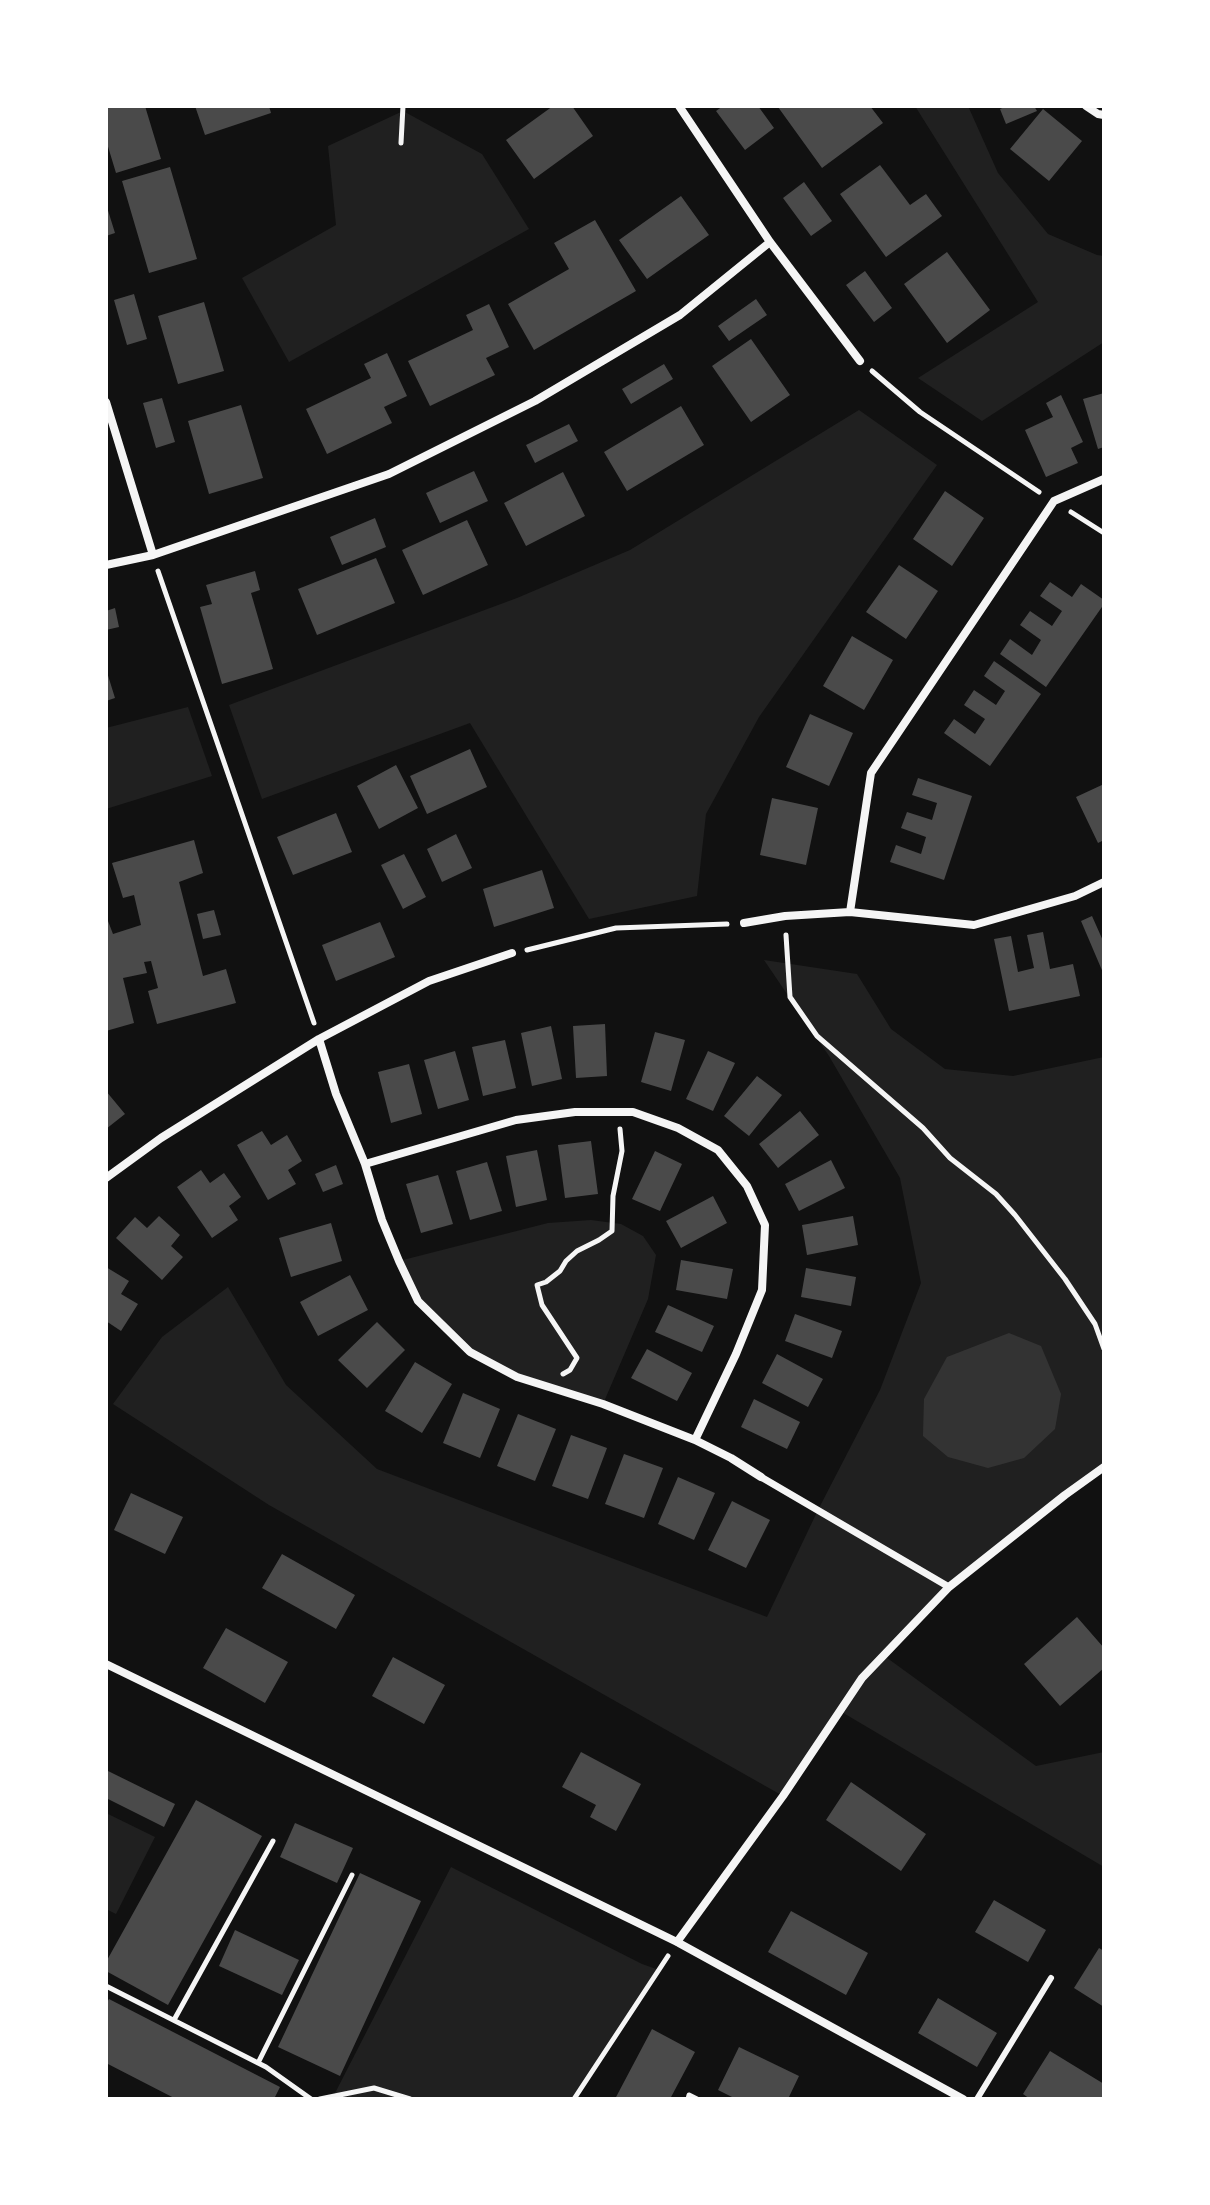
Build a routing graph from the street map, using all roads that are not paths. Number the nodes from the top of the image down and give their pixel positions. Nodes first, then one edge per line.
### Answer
1 (679, 106) edge
2 (1086, 106) edge
3 (1104, 115) edge
4 (770, 242) junction
5 (860, 361) road end
6 (106, 402) edge
7 (1104, 479) edge
8 (153, 555) junction
9 (106, 565) edge
10 (1104, 882) edge
11 (850, 912) junction
12 (744, 923) road end
13 (512, 953) road end
14 (319, 1039) junction
15 (365, 1164) junction
16 (106, 1178) edge
17 (695, 1440) junction
18 (1104, 1467) edge
19 (761, 1477) joint
20 (949, 1587) junction
21 (106, 1664) edge
22 (677, 1942) junction
23 (1051, 1978) dead end
24 (959, 2098) edge
25 (977, 2099) edge

1 - 4 street
2 - 3 street
4 - 5 street
4 - 8 street
6 - 8 street
7 - 11 street
8 - 9 street
10 - 11 street
11 - 12 street
13 - 14 street
14 - 15 street
14 - 16 street
15 - 17 street
15 - 17 street
17 - 19 street
18 - 20 street
19 - 20 street
20 - 22 street
21 - 22 street
22 - 24 street
23 - 25 lane

